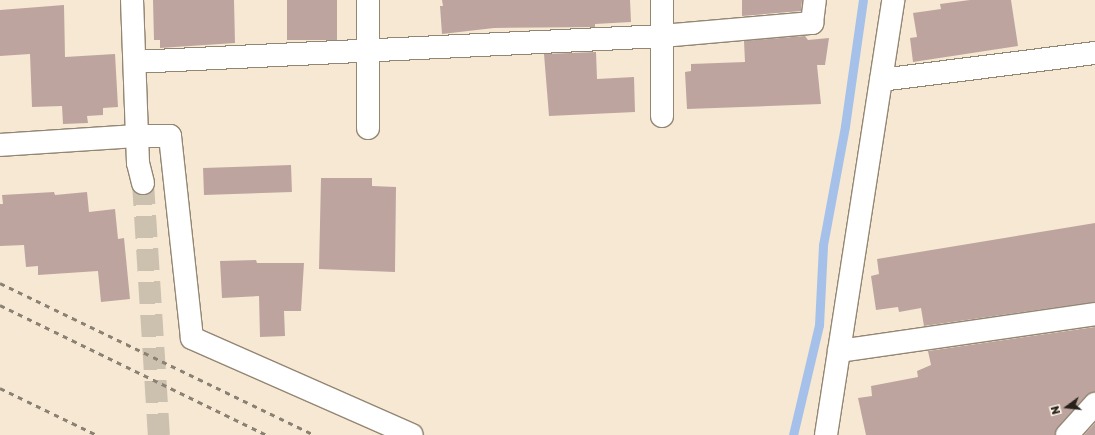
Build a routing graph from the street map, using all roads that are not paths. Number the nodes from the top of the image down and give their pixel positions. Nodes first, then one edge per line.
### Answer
1 (132, 0) edge
2 (368, 0) edge
3 (662, 0) edge
4 (815, 0) edge
5 (893, 0) edge
6 (662, 36) junction
7 (368, 51) junction
8 (1095, 53) edge
9 (135, 62) junction
10 (881, 80) junction
11 (662, 116) dead end
12 (368, 128) dead end
13 (137, 136) junction
14 (0, 145) edge
15 (143, 183) tunnel mouth
16 (1095, 314) edge
17 (839, 351) junction
18 (1095, 404) edge
19 (412, 435) edge
20 (826, 435) edge
21 (1066, 435) edge

1 - 9 street
2 - 7 street
3 - 6 street
4 - 6 street
5 - 10 street
6 - 7 street
6 - 11 street
7 - 9 street
7 - 12 street
8 - 10 street
9 - 13 street
10 - 17 street
13 - 14 street
13 - 15 street
13 - 19 street
16 - 17 street
17 - 20 street
18 - 21 street

